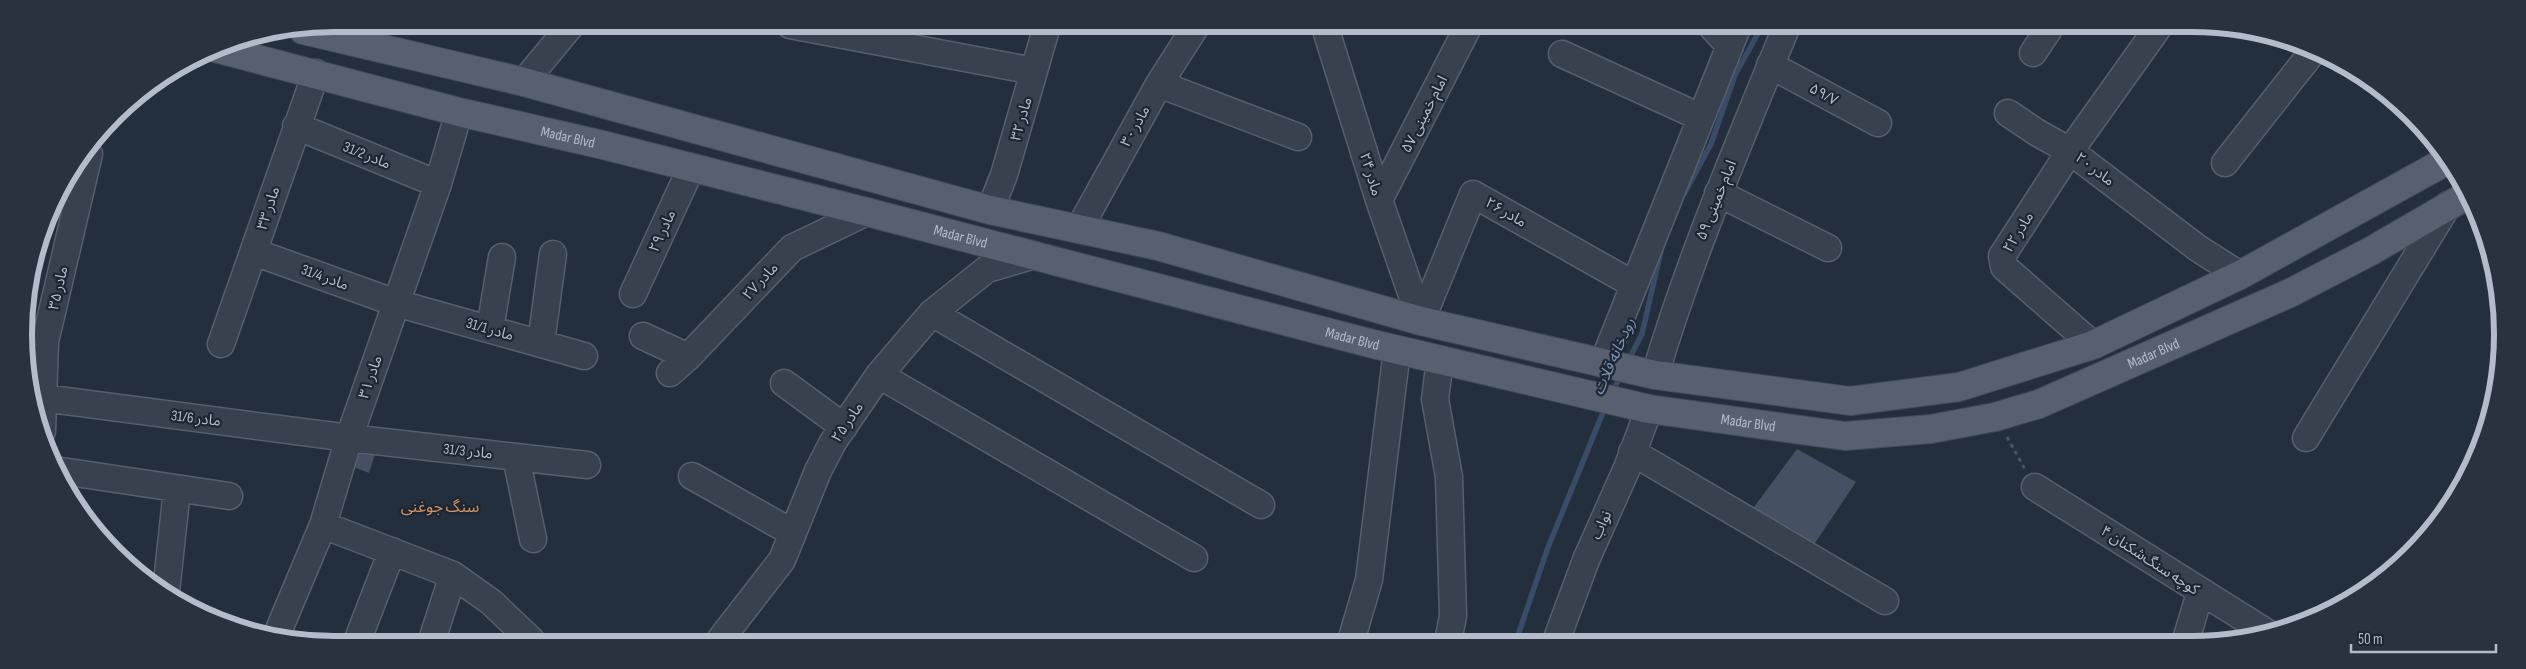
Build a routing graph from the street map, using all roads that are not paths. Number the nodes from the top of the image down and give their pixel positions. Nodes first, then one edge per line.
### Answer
1 (565, 32) edge
2 (827, 32) edge
3 (1045, 32) edge
4 (1192, 32) edge
5 (1327, 32) edge
6 (1465, 32) edge
7 (1784, 32) edge
8 (2047, 32) edge
9 (2155, 32) edge
10 (316, 33) edge
11 (1727, 34) edge
12 (229, 52) edge
13 (2033, 53) dead end
14 (1562, 54) dead end
15 (2309, 56) edge
16 (1770, 65) junction
17 (1034, 71) junction
18 (316, 73) junction
19 (524, 82) junction
20 (1159, 84) junction
21 (459, 112) junction
22 (2008, 112) dead end
23 (1700, 117) junction
24 (1878, 122) dead end
25 (296, 126) junction
26 (1298, 137) dead end
27 (2070, 151) junction
28 (2225, 163) dead end
29 (2441, 164) edge
30 (691, 168) junction
31 (80, 171) edge
32 (74, 184) edge
33 (438, 184) junction
34 (1718, 193) junction
35 (1379, 200) junction
36 (2456, 201) edge
37 (990, 210) junction
38 (867, 212) junction
39 (1079, 229) junction
40 (1158, 246) junction
41 (1828, 248) dead end
42 (254, 252) junction
43 (553, 254) dead end
44 (1031, 256) junction
45 (502, 257) dead end
46 (2240, 275) junction
47 (1633, 284) junction
48 (1148, 285) junction
49 (633, 294) dead end
50 (396, 303) junction
51 (932, 313) junction
52 (1421, 321) junction
53 (490, 329) junction
54 (643, 336) dead end
55 (36, 340) edge
56 (540, 343) junction
57 (221, 344) dead end
58 (2093, 345) junction
59 (1397, 350) junction
60 (584, 356) dead end
61 (1440, 360) junction
62 (1609, 364) junction
63 (1649, 374) junction
64 (879, 375) junction
65 (784, 383) dead end
66 (41, 405) edge
67 (1641, 407) junction
68 (45, 418) edge
69 (844, 427) junction
70 (349, 438) junction
71 (2306, 438) dead end
72 (1632, 452) junction
73 (516, 457) junction
74 (587, 465) dead end
75 (66, 472) edge
76 (692, 476) dead end
77 (2035, 487) road end
78 (177, 489) junction
79 (229, 496) dead end
80 (1261, 505) dead end
81 (324, 525) junction
82 (793, 533) junction
83 (534, 539) dead end
84 (392, 551) junction
85 (1194, 558) dead end
86 (453, 575) junction
87 (167, 586) edge
88 (2200, 592) junction
89 (1885, 601) dead end
90 (2260, 628) edge
91 (278, 631) edge
92 (360, 636) edge
93 (433, 636) edge
94 (527, 636) edge
95 (723, 636) edge
96 (1352, 636) edge
97 (1449, 636) edge
98 (1561, 636) edge
99 (2187, 636) edge

1 - 19 street
2 - 17 street
3 - 17 street, مادر ۳۲
4 - 20 street, مادر ۳۰
5 - 35 street, مادر ۲۴
6 - 35 street, امام خمینی ۵۷
7 - 16 street, امام خمینی ۵۹
8 - 13 street
9 - 27 street, مادر ۲۰
10 - 19 main road
11 - 23 street
12 - 18 main road, Madar Blvd
14 - 23 street
15 - 28 street
16 - 24 street, ۵۹/۷
16 - 34 street, امام خمینی ۵۹
17 - 37 street, مادر ۳۲
18 - 21 main road, Madar Blvd
18 - 25 street, مادر ۳۳
19 - 37 main road
20 - 26 street
20 - 39 street, مادر ۳۰
21 - 30 main road, Madar Blvd
21 - 33 street, مادر ۳۱
22 - 27 street
23 - 47 street
25 - 33 street, مادر 31/2
25 - 42 street, مادر ۳۳
27 - 46 street, مادر ۲۰
27 - 58 street, مادر ۲۲
29 - 46 main road
30 - 38 main road, Madar Blvd
30 - 49 street, مادر ۲۹
31 - 32 street, مادر ۳۵
32 - 55 street, مادر ۳۵
33 - 50 street, مادر ۳۱
34 - 41 street
34 - 63 street, امام خمینی ۵۹
35 - 52 street, مادر ۲۴
36 - 67 main road, Madar Blvd
36 - 71 street
37 - 39 main road
38 - 44 main road, Madar Blvd
38 - 54 street, مادر ۲۷
39 - 40 main road
40 - 48 main road
40 - 52 main road
42 - 50 street, مادر 31/4
42 - 57 street, مادر ۳۳
43 - 56 street
44 - 48 main road, Madar Blvd
44 - 51 street, مادر ۲۵
45 - 53 street
46 - 58 main road
47 - 52 street, مادر ۲۶
47 - 62 street
48 - 59 main road, Madar Blvd
50 - 53 street, مادر 31/1
50 - 70 street, مادر ۳۱
51 - 64 street, مادر ۲۵
51 - 80 street
52 - 62 main road
53 - 56 street, مادر 31/1
55 - 66 street, مادر ۳۵
56 - 60 street, مادر 31/1
58 - 63 main road
59 - 61 main road, Madar Blvd
59 - 96 street
61 - 67 main road, Madar Blvd
61 - 97 street
62 - 63 main road
64 - 69 street, مادر ۲۵
64 - 85 street
65 - 69 street
67 - 72 street, نواب
68 - 70 street, مادر 31/6
69 - 82 street, مادر ۲۵
70 - 73 street, مادر 31/3
70 - 81 street, مادر ۳۱
72 - 89 street
72 - 98 street, نواب
73 - 74 street, مادر 31/3
73 - 83 street
75 - 78 street
76 - 82 street
77 - 88 street, کوچه سنگ‌شکنان ۴
78 - 79 street
78 - 87 street
81 - 84 street
81 - 91 street, مادر ۳۱
82 - 95 street, مادر ۲۵
84 - 86 street
84 - 92 street
86 - 93 street
86 - 94 street
88 - 90 street, کوچه سنگ‌شکنان ۴
88 - 99 street

